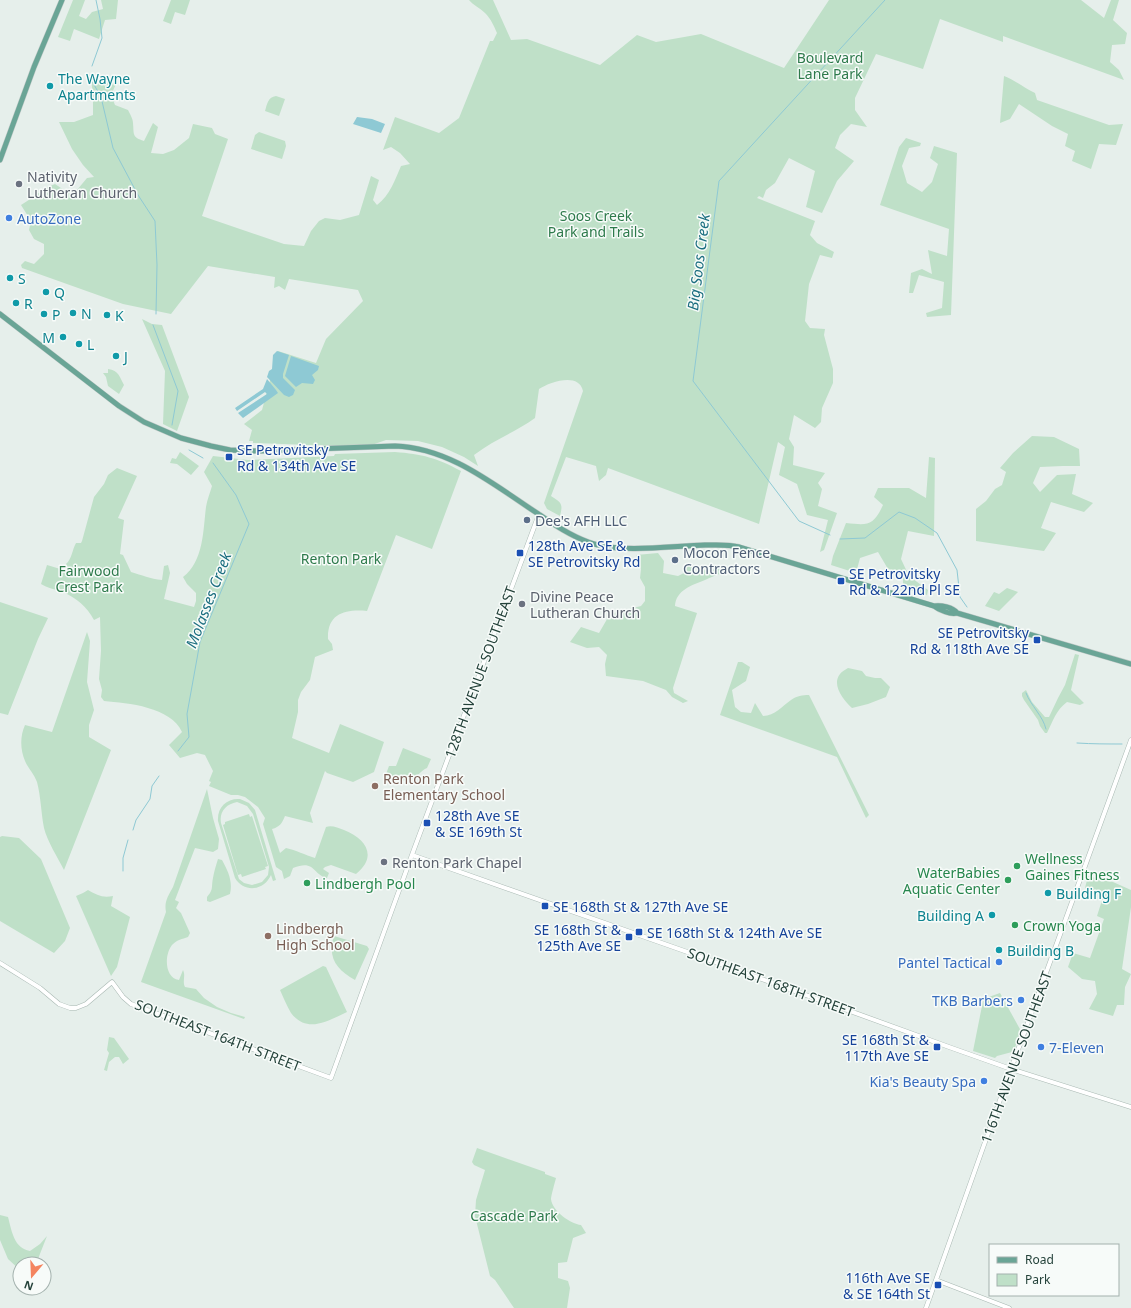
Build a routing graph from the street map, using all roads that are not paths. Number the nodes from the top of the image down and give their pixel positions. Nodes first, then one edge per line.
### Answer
1 (62, 0) edge
2 (0, 160) edge
3 (0, 314) edge
4 (539, 514) junction
5 (1131, 664) edge
6 (1131, 740) edge
7 (412, 855) junction
8 (0, 963) edge
9 (1011, 1069) junction
10 (331, 1078) joint
11 (1131, 1107) edge
12 (936, 1280) junction
13 (926, 1308) edge
14 (1009, 1308) edge

1 - 2 main road
3 - 4 main road
4 - 5 main road
4 - 7 street, 128TH AVENUE SOUTHEAST
6 - 9 street, 116TH AVENUE SOUTHEAST
7 - 9 street, SOUTHEAST 168TH STREET
7 - 10 street, 128TH AVENUE SOUTHEAST
8 - 10 street, SOUTHEAST 164TH STREET
9 - 11 street, SOUTHEAST 168TH STREET
9 - 12 street, 116TH AVENUE SOUTHEAST
12 - 13 street, 116TH AVENUE SOUTHEAST
12 - 14 street

